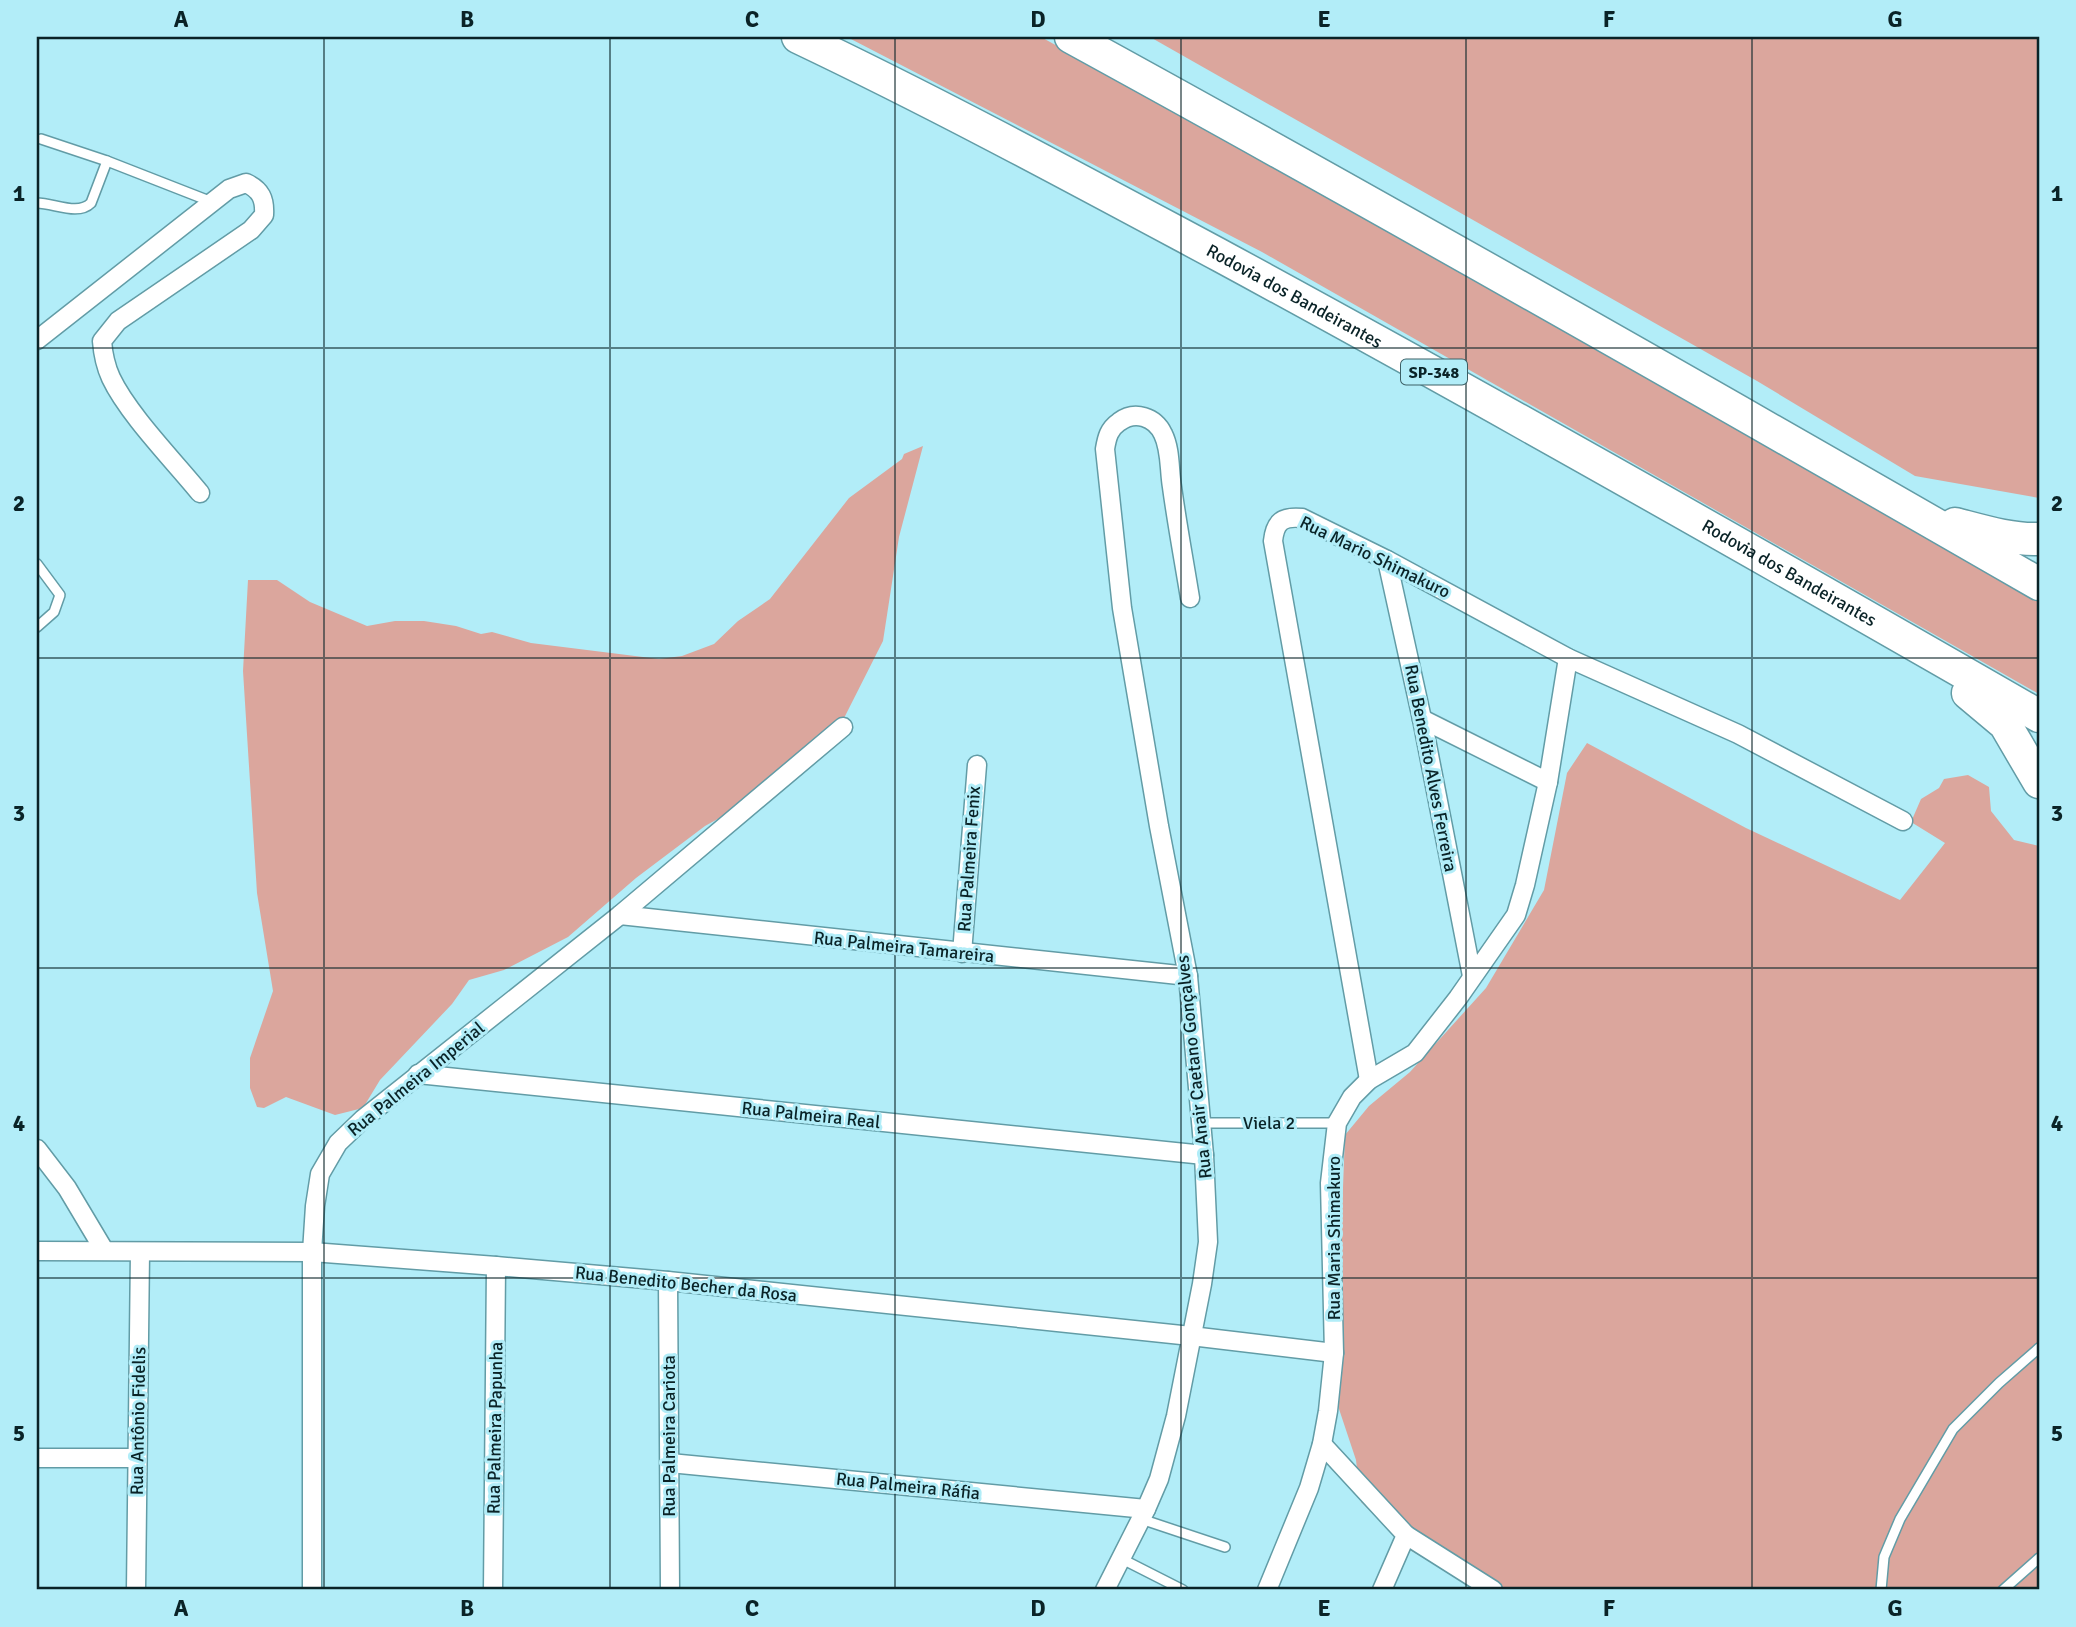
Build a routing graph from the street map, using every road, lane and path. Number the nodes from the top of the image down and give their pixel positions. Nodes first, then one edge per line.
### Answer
1 (1071, 37) edge
2 (803, 40) edge
3 (41, 139) dead end
4 (107, 162) junction
5 (212, 202) junction
6 (37, 203) edge
7 (37, 340) edge
8 (200, 493) dead end
9 (1909, 509) junction
10 (2039, 539) edge
11 (1387, 560) junction
12 (37, 564) edge
13 (2039, 584) edge
14 (1190, 598) dead end
15 (1850, 608) junction
16 (37, 626) edge
17 (1568, 658) junction
18 (2039, 716) edge
19 (1422, 719) junction
20 (844, 727) dead end
21 (977, 765) dead end
22 (1548, 782) junction
23 (2039, 782) edge
24 (1903, 821) dead end
25 (620, 915) junction
26 (962, 953) junction
27 (1188, 976) junction
28 (1472, 976) junction
29 (418, 1074) junction
30 (1370, 1080) junction
31 (1202, 1123) junction
32 (1337, 1123) junction
33 (37, 1150) edge
34 (1204, 1155) junction
35 (104, 1250) junction
36 (37, 1251) edge
37 (140, 1252) junction
38 (312, 1252) junction
39 (496, 1266) junction
40 (668, 1281) junction
41 (1191, 1336) junction
42 (2039, 1348) edge
43 (1334, 1353) junction
44 (1322, 1444) junction
45 (37, 1458) edge
46 (137, 1458) junction
47 (670, 1463) junction
48 (1144, 1514) junction
49 (1406, 1535) junction
50 (1225, 1547) dead end
51 (1120, 1558) junction
52 (2039, 1558) edge
53 (136, 1590) edge
54 (312, 1590) edge
55 (493, 1590) edge
56 (670, 1590) edge
57 (1105, 1590) edge
58 (1183, 1590) edge
59 (1267, 1590) edge
60 (1382, 1590) edge
61 (1493, 1590) edge
62 (1881, 1590) edge
63 (2003, 1590) edge

1 - 9 highway
2 - 15 highway, Rodovia dos Bandeirantes / SP-348
3 - 4 lane
4 - 5 lane
4 - 6 lane
5 - 7 street
5 - 8 street
9 - 10 highway
9 - 13 highway
11 - 17 street, Rua Mario Shimakuro
11 - 19 street, Rua Benedito Alves Ferreira
11 - 30 street, Rua Mario Shimakuro
12 - 16 lane
14 - 27 street, Rua Anair Caetano Gonçalves
15 - 18 highway, Rodovia dos Bandeirantes / SP-348
15 - 23 highway
17 - 22 street, Rua Maria Shimakuro
17 - 24 street, Rua Mario Shimakuro
19 - 22 street
19 - 28 street, Rua Benedito Alves Ferreira
20 - 25 street, Rua Palmeira Imperial
21 - 26 street, Rua Palmeira Fenix
22 - 28 street, Rua Maria Shimakuro
25 - 26 street, Rua Palmeira Tamareira
25 - 29 street, Rua Palmeira Imperial
26 - 27 street, Rua Palmeira Tamareira
27 - 31 street, Rua Anair Caetano Gonçalves
28 - 30 street, Rua Maria Shimakuro
29 - 34 street, Rua Palmeira Real
29 - 38 street, Rua Palmeira Imperial
30 - 32 street, Rua Maria Shimakuro
31 - 32 lane, Viela 2
31 - 34 street, Rua Anair Caetano Gonçalves
32 - 43 street, Rua Maria Shimakuro
33 - 35 street
34 - 41 street, Rua Anair Caetano Gonçalves
35 - 36 street, Rua Benedito Becher da Rosa
35 - 37 street, Rua Benedito Becher da Rosa
37 - 38 street, Rua Benedito Becher da Rosa
37 - 46 street, Rua Antônio Fidelis
38 - 39 street, Rua Benedito Becher da Rosa
38 - 54 street, Rua Palmeira Imperial
39 - 40 street, Rua Benedito Becher da Rosa
39 - 55 street, Rua Palmeira Papunha
40 - 41 street, Rua Benedito Becher da Rosa
40 - 47 street, Rua Palmeira Cariota
41 - 43 street, Rua Benedito Becher da Rosa
41 - 48 street, Rua Anair Caetano Gonçalves
42 - 62 lane
43 - 44 street, Rua Maria Shimakuro
44 - 49 street
44 - 59 street, Rua Maria Shimakuro
45 - 46 street
46 - 53 street, Rua Antônio Fidelis
47 - 48 street, Rua Palmeira Ráfia
47 - 56 street, Rua Palmeira Cariota
48 - 50 lane
48 - 51 street, Rua Anair Caetano Gonçalves
49 - 60 street
49 - 61 street
51 - 57 street, Rua Anair Caetano Gonçalves
51 - 58 lane
52 - 63 lane

